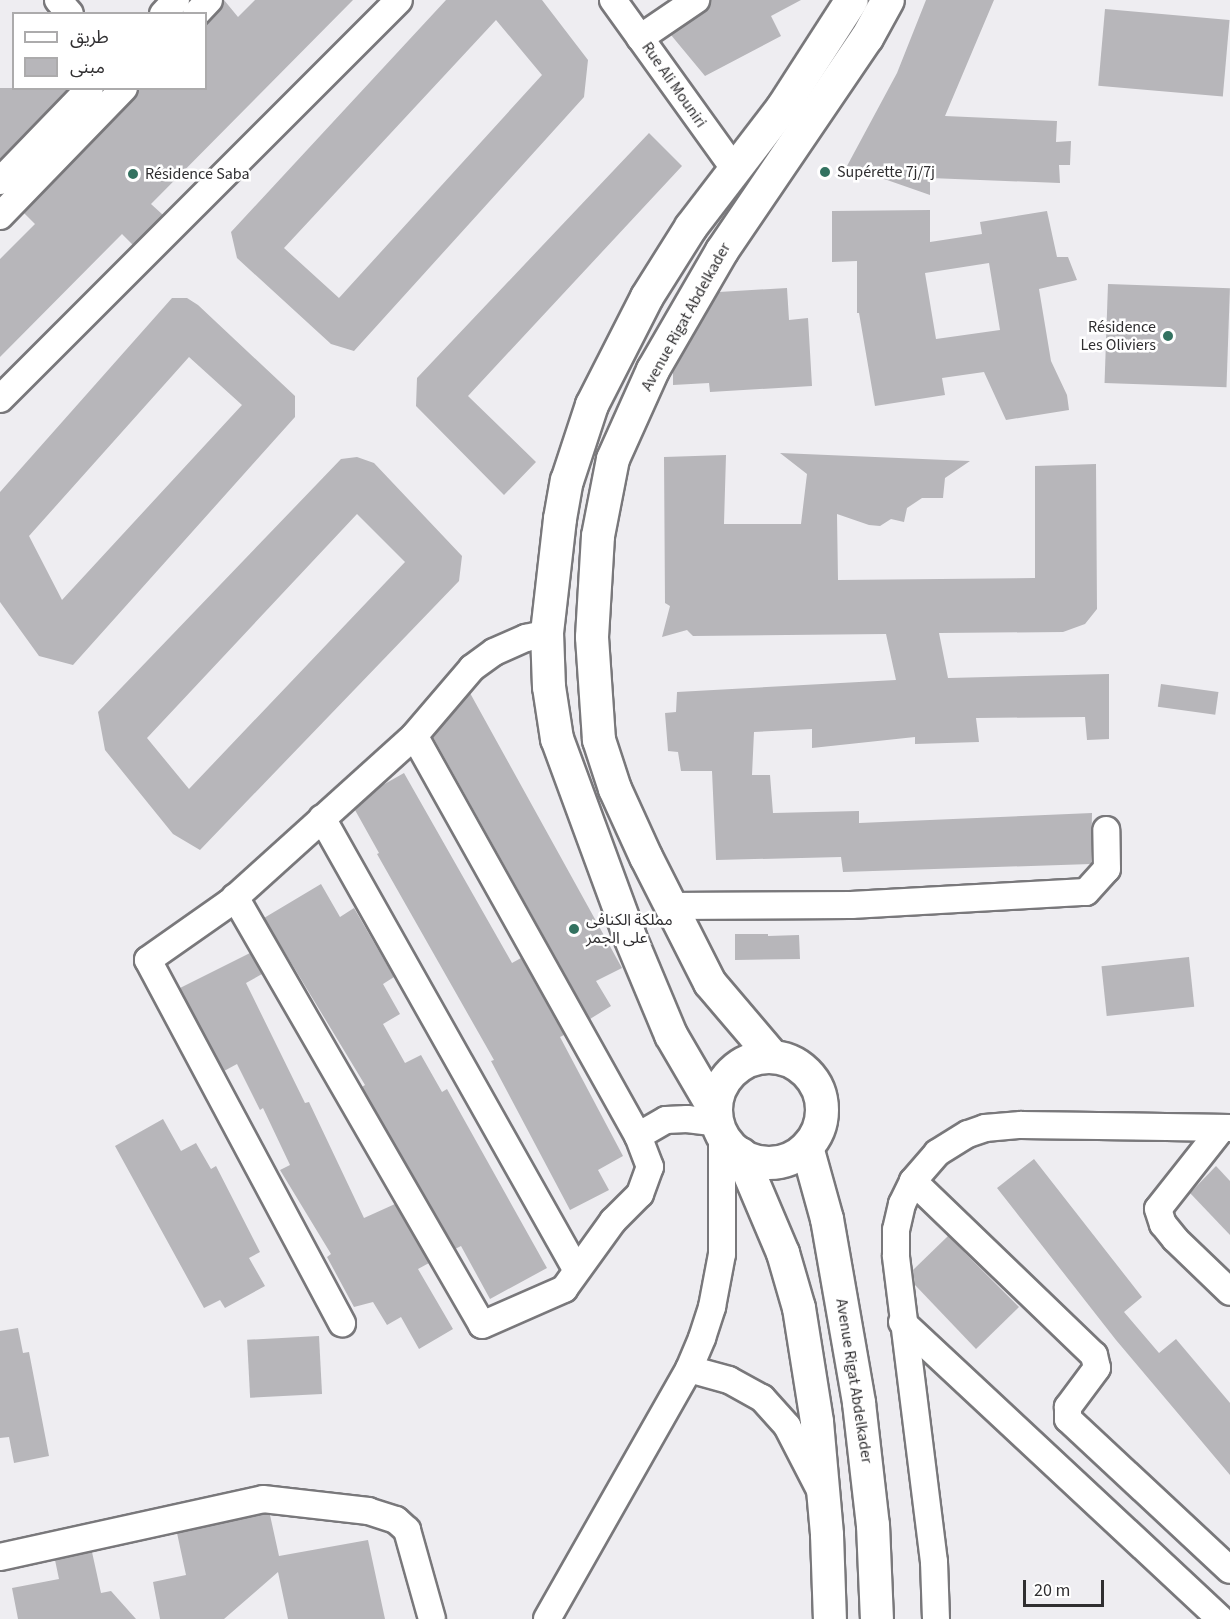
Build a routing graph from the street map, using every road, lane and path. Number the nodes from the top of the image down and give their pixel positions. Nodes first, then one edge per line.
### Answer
1 (58, 0) edge
2 (176, 0) edge
3 (209, 0) edge
4 (399, 0) edge
5 (613, 0) edge
6 (696, 0) edge
7 (852, 0) edge
8 (888, 0) edge
9 (68, 12) edge
10 (165, 12) edge
11 (198, 12) edge
12 (640, 38) junction
13 (88, 90) edge
14 (122, 90) edge
15 (735, 170) junction
16 (0, 181) edge
17 (0, 216) edge
18 (0, 399) edge
19 (547, 633) junction
20 (414, 736) junction
21 (322, 818) junction
22 (1106, 830) dead end
23 (236, 897) junction
24 (669, 906) junction
25 (773, 1057) junction
26 (1226, 1128) edge
27 (724, 1131) junction
28 (638, 1136) junction
29 (807, 1147) junction
30 (913, 1181) junction
31 (576, 1269) junction
32 (1230, 1292) edge
33 (902, 1322) junction
34 (342, 1323) dead end
35 (689, 1369) junction
36 (824, 1500) junction
37 (0, 1557) edge
38 (1230, 1570) edge
39 (432, 1619) edge
40 (547, 1619) edge
41 (830, 1619) edge
42 (877, 1619) edge
43 (936, 1619) edge
44 (1220, 1619) edge

1 - 9 street
2 - 10 street
3 - 11 street
4 - 18 street
5 - 12 street, Rue Ali Mouniri
6 - 12 street
7 - 15 street
8 - 24 street, Avenue Rigat Abdelkader
12 - 15 street, Rue Ali Mouniri
13 - 16 street
14 - 17 street
15 - 19 street
19 - 20 street
19 - 27 street
20 - 21 street
20 - 28 street
21 - 23 street
21 - 31 street
22 - 24 street
23 - 31 street
23 - 34 street
24 - 25 street, Avenue Rigat Abdelkader
25 - 27 street
25 - 29 street
26 - 30 street
26 - 32 street
27 - 28 street
27 - 29 street
27 - 35 street
27 - 36 street
28 - 31 street
29 - 42 street, Avenue Rigat Abdelkader
30 - 33 street
30 - 38 street
33 - 43 street
33 - 44 street
35 - 36 street
35 - 40 street
36 - 41 street
37 - 39 street

